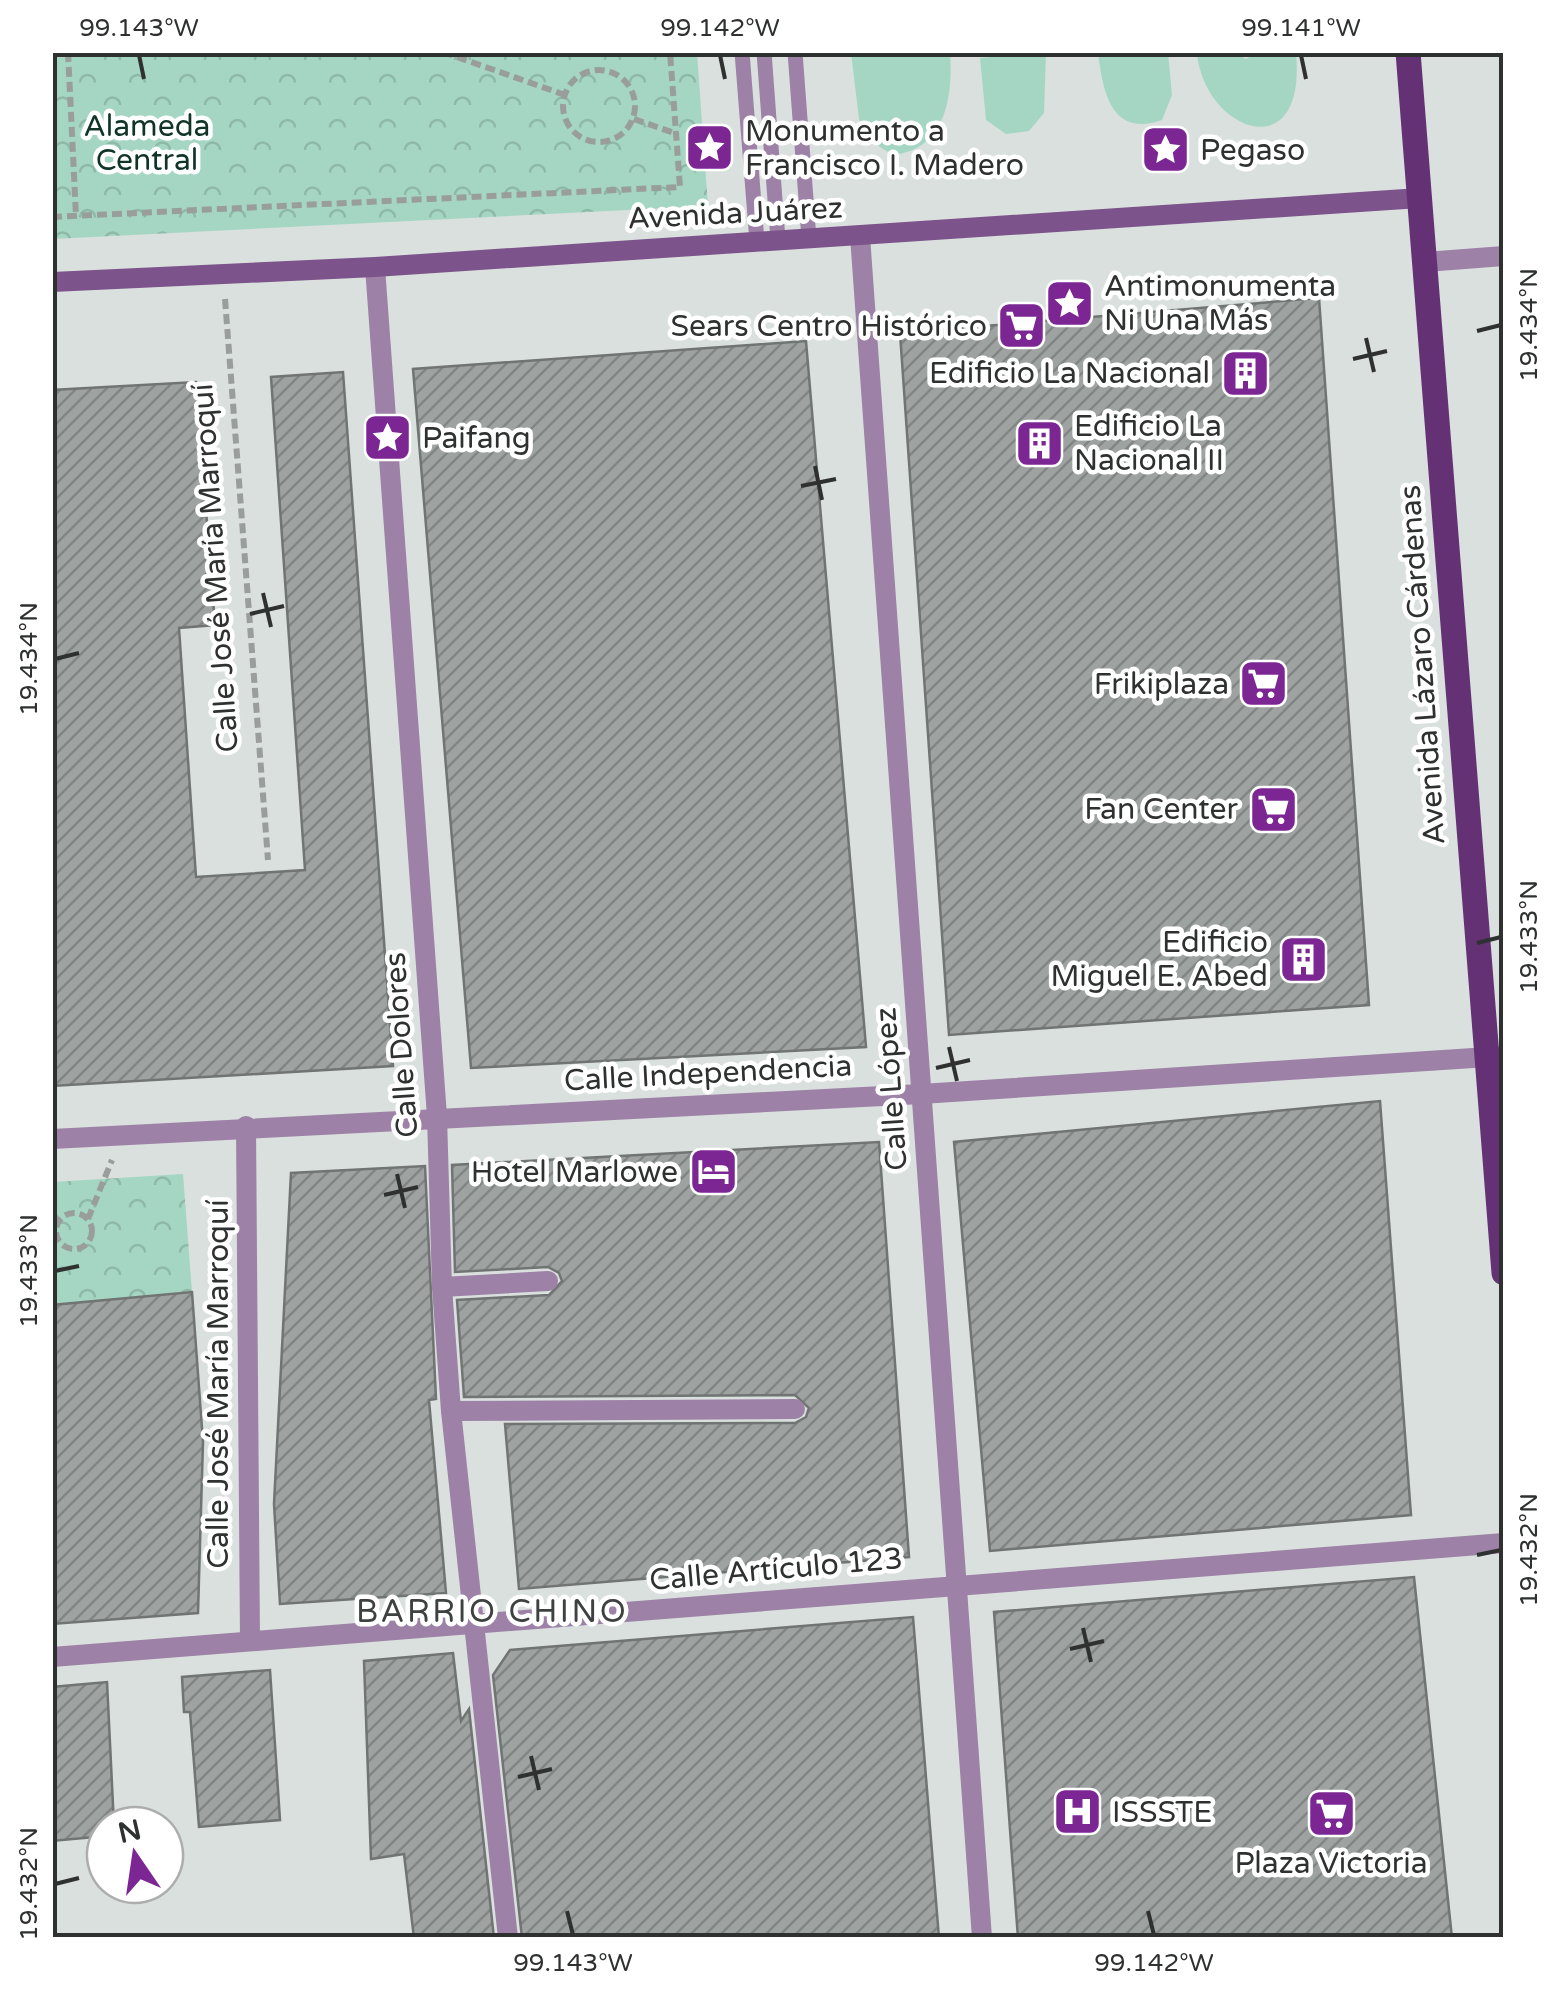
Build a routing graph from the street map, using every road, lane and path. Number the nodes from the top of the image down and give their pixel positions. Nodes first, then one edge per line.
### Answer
1 (68, 52) edge
2 (443, 52) edge
3 (670, 52) edge
4 (742, 52) edge
5 (764, 52) edge
6 (794, 52) edge
7 (1408, 52) edge
8 (565, 95) junction
9 (634, 119) junction
10 (676, 134) junction
11 (1420, 198) junction
12 (76, 216) junction
13 (52, 217) edge
14 (860, 236) junction
15 (809, 238) junction
16 (768, 241) junction
17 (1504, 256) edge
18 (1425, 262) junction
19 (375, 266) junction
20 (223, 273) junction
21 (52, 282) edge
22 (268, 860) dead end
23 (1494, 1057) edge
24 (921, 1094) junction
25 (437, 1116) junction
26 (246, 1126) junction
27 (122, 1134) junction
28 (52, 1139) edge
29 (52, 1212) edge
30 (88, 1220) junction
31 (59, 1223) junction
32 (1504, 1273) edge
33 (548, 1281) dead end
34 (442, 1287) junction
35 (795, 1409) dead end
36 (451, 1411) junction
37 (1504, 1543) edge
38 (956, 1585) junction
39 (476, 1624) junction
40 (250, 1642) junction
41 (52, 1657) edge
42 (508, 1938) edge
43 (982, 1938) edge

1 - 12 path
2 - 8 path
3 - 10 path
4 - 16 lane
5 - 16 lane
6 - 15 lane
7 - 11 main road, Avenida Lázaro Cárdenas
8 - 9 path
8 - 9 path
9 - 10 path
10 - 12 path
11 - 14 main road, Avenida Juárez
11 - 18 main road, Avenida Lázaro Cárdenas
12 - 13 path
14 - 15 main road, Avenida Juárez
14 - 24 street, Calle López
15 - 16 main road, Avenida Juárez
16 - 19 main road, Avenida Juárez
17 - 18 street
18 - 23 main road, Avenida Lázaro Cárdenas
19 - 20 main road, Avenida Juárez
19 - 25 street, Calle Dolores
20 - 21 main road, Avenida Juárez
20 - 22 path, Calle José María Marroquí
23 - 24 street, Calle Independencia
23 - 32 main road, Avenida Lázaro Cárdenas
24 - 25 street, Calle Independencia
24 - 38 street, Calle López
25 - 26 street, Calle Independencia
25 - 34 street, Calle Dolores
26 - 27 street, Calle Independencia
26 - 40 street, Calle José María Marroquí
27 - 28 street, Calle Independencia
27 - 30 path
29 - 31 path
30 - 31 path
30 - 31 path
33 - 34 street
34 - 36 street, Calle Dolores
35 - 36 street
36 - 39 street, Calle Dolores
37 - 38 street, Calle Artículo 123
38 - 39 street, Calle Artículo 123
38 - 43 street, Calle López
39 - 40 street, Calle Artículo 123
39 - 42 street, Calle Dolores
40 - 41 street, Calle Artículo 123

